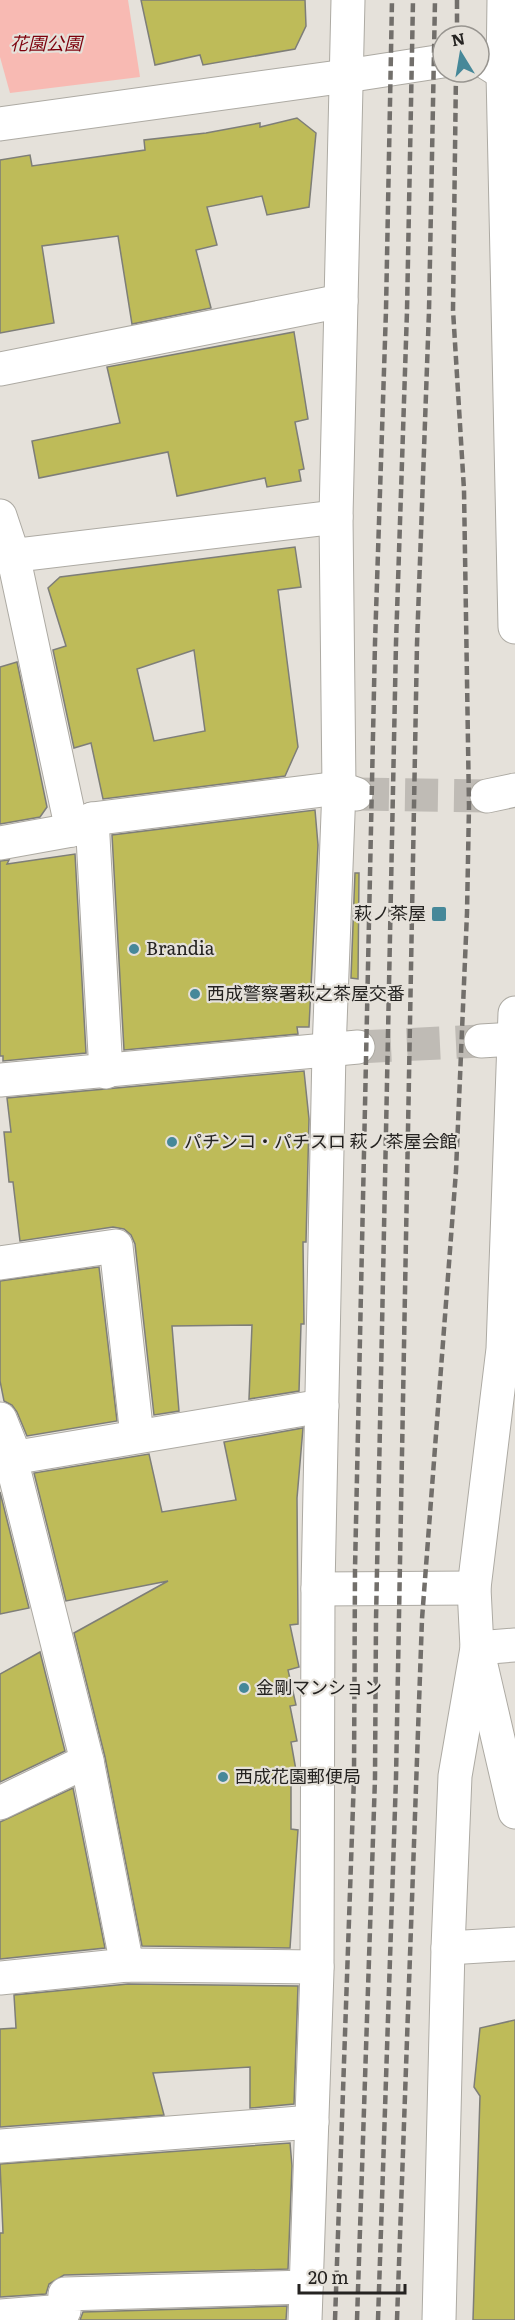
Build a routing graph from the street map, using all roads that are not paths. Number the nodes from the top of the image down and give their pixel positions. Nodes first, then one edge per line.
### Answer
1 (348, 0) edge
2 (504, 0) edge
3 (431, 63) edge
4 (499, 67) edge
5 (346, 76) junction
6 (0, 124) edge
7 (341, 301) junction
8 (511, 305) edge
9 (0, 369) edge
10 (0, 516) edge
11 (336, 517) junction
12 (514, 525) edge
13 (7, 556) edge
14 (515, 627) edge
15 (347, 791) junction
16 (82, 824) junction
17 (0, 843) edge
18 (515, 1013) edge
19 (515, 1039) edge
20 (481, 1041) tunnel mouth
21 (344, 1049) junction
22 (106, 1072) junction
23 (0, 1080) edge
24 (512, 1205) edge
25 (0, 1263) edge
26 (509, 1348) edge
27 (322, 1406) junction
28 (0, 1419) edge
29 (136, 1436) junction
30 (9, 1459) edge
31 (474, 1588) junction
32 (318, 1589) junction
33 (515, 1645) edge
34 (477, 1648) junction
35 (87, 1761) junction
36 (0, 1803) edge
37 (515, 1812) edge
38 (515, 1944) edge
39 (448, 1948) junction
40 (127, 1965) junction
41 (317, 1967) junction
42 (0, 1978) edge
43 (312, 2122) junction
44 (0, 2146) edge
45 (306, 2286) junction
46 (0, 2316) edge
47 (305, 2320) edge
48 (439, 2320) edge

1 - 5 street
2 - 4 street
3 - 5 street
4 - 8 street
5 - 6 street
5 - 7 street
7 - 9 street
7 - 11 street
8 - 12 street
10 - 13 street
11 - 13 street
11 - 15 street
12 - 14 street
13 - 16 street
15 - 16 street
15 - 21 street
16 - 17 street
16 - 22 street
18 - 19 street
19 - 20 street
19 - 24 street
21 - 22 street
21 - 27 street
22 - 23 street
24 - 26 street
25 - 29 street
26 - 31 street
27 - 29 street
27 - 32 street
28 - 30 street
29 - 30 street
30 - 35 street
31 - 32 street
31 - 34 street
32 - 41 street
33 - 34 street
34 - 37 street
34 - 39 street
35 - 36 street
35 - 40 street
38 - 39 street
39 - 48 street
40 - 41 street
40 - 42 street
41 - 43 street
43 - 44 street
43 - 45 street
45 - 46 street
45 - 47 street

